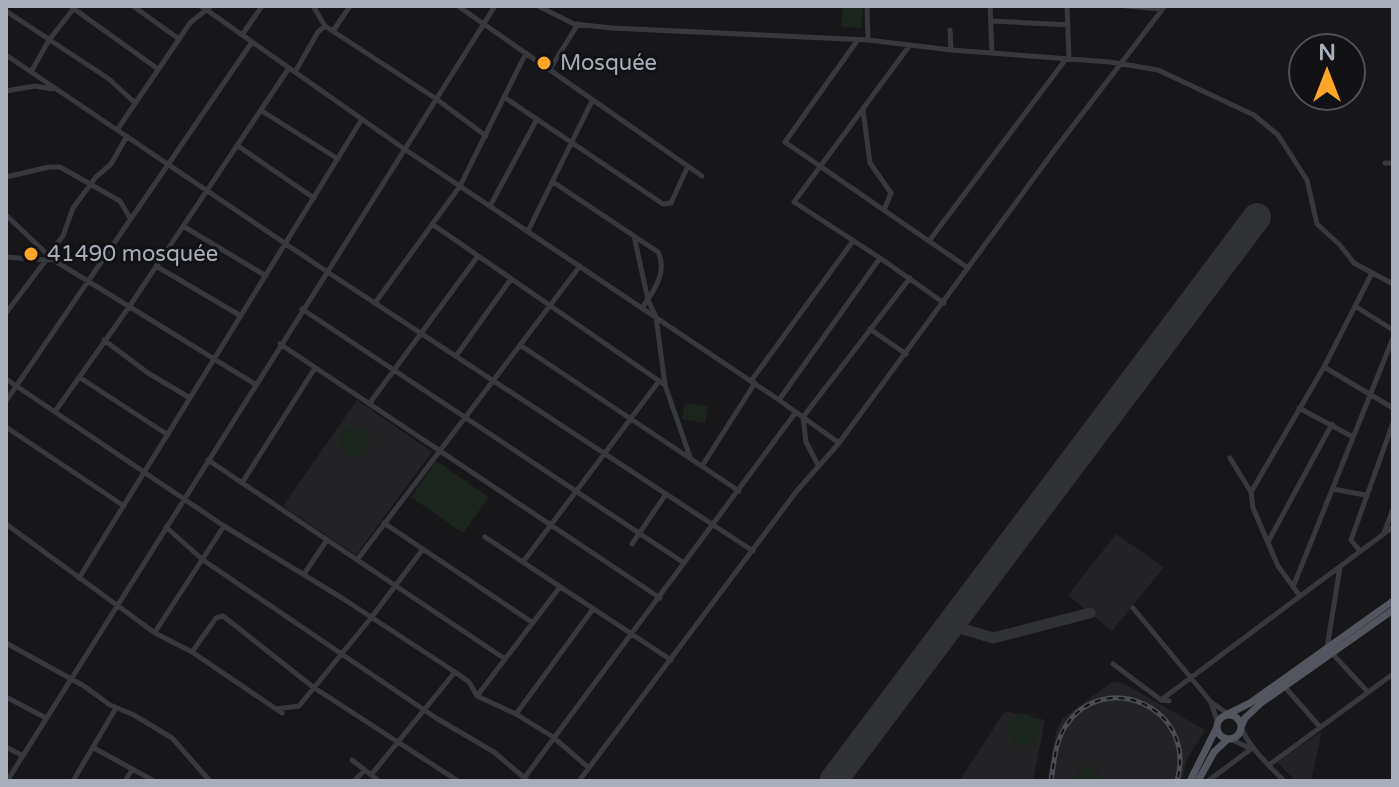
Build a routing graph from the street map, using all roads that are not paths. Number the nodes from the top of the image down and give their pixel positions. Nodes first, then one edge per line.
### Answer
1 (133, 6) edge
2 (201, 6) edge
3 (262, 6) edge
4 (313, 6) edge
5 (350, 6) edge
6 (458, 6) edge
7 (495, 6) edge
8 (538, 6) edge
9 (867, 6) edge
10 (990, 6) edge
11 (1067, 6) edge
12 (1126, 6) edge
13 (73, 7) edge
14 (210, 8) edge
15 (1164, 8) edge
16 (6, 11) edge
17 (992, 21) junction
18 (483, 24) junction
19 (578, 24) junction
20 (1068, 25) junction
21 (325, 26) junction
22 (950, 30) dead end
23 (333, 31) junction
24 (242, 35) junction
25 (179, 39) junction
26 (49, 40) junction
27 (858, 40) junction
28 (868, 40) junction
29 (252, 42) junction
30 (910, 45) junction
31 (951, 50) junction
32 (526, 53) junction
33 (992, 53) junction
34 (6, 55) edge
35 (1068, 58) junction
36 (163, 63) junction
37 (1120, 63) junction
38 (151, 64) junction
39 (158, 69) junction
40 (550, 69) junction
41 (292, 70) junction
42 (31, 72) junction
43 (44, 81) junction
44 (35, 86) junction
45 (57, 90) junction
46 (6, 91) edge
47 (504, 97) junction
48 (435, 98) junction
49 (592, 101) junction
50 (134, 102) junction
51 (862, 109) junction
52 (262, 111) junction
53 (362, 119) junction
54 (537, 119) junction
55 (117, 130) junction
56 (127, 136) junction
57 (486, 136) junction
58 (571, 144) junction
59 (238, 146) junction
60 (403, 148) junction
61 (338, 159) junction
62 (1385, 163) dead end
63 (1393, 163) edge
64 (169, 165) junction
65 (688, 166) junction
66 (820, 166) junction
67 (702, 176) dead end
68 (6, 177) edge
69 (553, 182) junction
70 (90, 183) junction
71 (460, 186) junction
72 (207, 191) junction
73 (314, 198) junction
74 (490, 206) junction
75 (884, 210) junction
76 (6, 215) edge
77 (130, 218) junction
78 (432, 224) junction
79 (183, 226) junction
80 (528, 231) junction
81 (634, 236) junction
82 (853, 241) junction
83 (929, 241) junction
84 (286, 244) junction
85 (478, 256) junction
86 (6, 257) edge
87 (48, 258) junction
88 (880, 258) junction
89 (156, 266) junction
90 (580, 266) junction
91 (968, 268) junction
92 (326, 271) junction
93 (1372, 273) junction
94 (266, 276) junction
95 (511, 278) junction
96 (910, 278) junction
97 (90, 281) junction
98 (1393, 284) edge
99 (648, 300) junction
100 (375, 303) junction
101 (944, 303) junction
102 (550, 305) junction
103 (1355, 306) junction
104 (129, 307) junction
105 (642, 308) junction
106 (302, 309) junction
107 (6, 313) edge
108 (241, 316) junction
109 (656, 317) junction
110 (870, 329) junction
111 (1393, 330) edge
112 (421, 333) junction
113 (1393, 338) edge
114 (104, 340) junction
115 (280, 344) junction
116 (520, 345) junction
117 (906, 354) junction
118 (456, 356) junction
119 (214, 360) junction
120 (1324, 367) junction
121 (315, 368) junction
122 (394, 370) junction
123 (79, 377) junction
124 (6, 379) edge
125 (493, 381) junction
126 (753, 382) junction
127 (662, 383) junction
128 (255, 384) junction
129 (16, 386) junction
130 (1370, 393) junction
131 (190, 398) junction
132 (779, 400) junction
133 (6, 401) edge
134 (369, 404) junction
135 (1299, 408) junction
136 (1393, 408) edge
137 (56, 410) junction
138 (796, 412) junction
139 (803, 417) junction
140 (465, 418) junction
141 (631, 419) junction
142 (1393, 423) edge
143 (1332, 424) junction
144 (6, 427) edge
145 (168, 435) junction
146 (1353, 437) junction
147 (839, 443) junction
148 (440, 451) junction
149 (605, 454) junction
150 (690, 458) junction
151 (1230, 458) dead end
152 (208, 460) junction
153 (818, 465) junction
154 (702, 466) junction
155 (145, 472) junction
156 (242, 483) junction
157 (1333, 489) junction
158 (739, 491) junction
159 (576, 492) junction
160 (1251, 492) junction
161 (666, 494) junction
162 (1365, 495) junction
163 (184, 497) junction
164 (124, 506) junction
165 (1393, 509) edge
166 (384, 523) junction
167 (6, 524) edge
168 (713, 524) junction
169 (551, 525) junction
170 (224, 526) junction
171 (166, 527) junction
172 (1393, 527) edge
173 (639, 533) junction
174 (1384, 533) junction
175 (485, 537) dead end
176 (327, 540) junction
177 (1269, 541) junction
178 (632, 544) dead end
179 (423, 549) junction
180 (753, 551) junction
181 (1360, 551) junction
182 (203, 560) junction
183 (357, 560) junction
184 (523, 562) junction
185 (684, 563) junction
186 (1340, 566) junction
187 (304, 574) junction
188 (79, 578) junction
189 (396, 586) junction
190 (560, 587) junction
191 (1293, 587) junction
192 (1300, 596) junction
193 (660, 598) junction
194 (1393, 601) edge
195 (117, 605) junction
196 (1133, 608) dead end
197 (593, 609) junction
198 (1393, 610) edge
199 (371, 618) junction
200 (533, 623) junction
201 (155, 633) junction
202 (631, 634) junction
203 (6, 643) edge
204 (1330, 650) junction
205 (192, 652) junction
206 (343, 653) junction
207 (505, 659) junction
208 (671, 660) junction
209 (1113, 664) dead end
210 (455, 672) junction
211 (1393, 674) edge
212 (1190, 678) junction
213 (71, 679) junction
214 (1284, 686) junction
215 (313, 687) junction
216 (1368, 692) junction
217 (477, 696) junction
218 (6, 697) edge
219 (1161, 700) junction
220 (1169, 701) dead end
221 (1211, 702) junction
222 (116, 708) junction
223 (424, 710) junction
224 (516, 714) junction
225 (1229, 715) junction
226 (46, 718) junction
227 (1217, 725) junction
228 (1241, 727) junction
229 (1320, 727) junction
230 (553, 737) junction
231 (1229, 739) junction
232 (398, 743) junction
233 (6, 747) edge
234 (94, 748) junction
235 (1251, 749) junction
236 (1260, 755) junction
237 (23, 756) junction
238 (352, 760) dead end
239 (1269, 765) junction
240 (589, 768) junction
241 (132, 770) junction
242 (365, 770) junction
243 (371, 775) junction
244 (525, 780) edge
245 (7, 781) edge
246 (73, 781) edge
247 (125, 781) edge
248 (154, 781) edge
249 (210, 781) edge
250 (354, 781) edge
251 (379, 781) edge
252 (458, 781) edge
253 (579, 781) edge
254 (1190, 781) edge
255 (1198, 781) edge
256 (1208, 781) edge
257 (1284, 781) edge

1 - 25 street
2 - 14 street
3 - 24 street
4 - 21 street
5 - 23 street
6 - 18 street
7 - 18 street
8 - 19 street
9 - 28 street
10 - 17 street
11 - 20 street
12 - 15 street
13 - 26 street
13 - 38 street
14 - 24 street
14 - 25 street
15 - 37 street
16 - 26 street
17 - 20 street
17 - 33 street
18 - 32 street
18 - 48 street
19 - 27 street
19 - 40 street
20 - 35 street
21 - 23 street
21 - 41 street
22 - 31 street
23 - 48 street
24 - 29 street
25 - 36 street
26 - 42 street
26 - 50 street
27 - 28 street
27 - 66 street
28 - 30 street
29 - 41 street
29 - 64 street
30 - 31 street
30 - 51 street
31 - 33 street
32 - 40 street
32 - 47 street
33 - 35 street
34 - 42 street
35 - 37 street
35 - 83 street
36 - 38 street
36 - 39 street
37 - 91 street
37 - 93 street
38 - 39 street
39 - 50 street
40 - 49 street
41 - 52 street
41 - 53 street
42 - 43 street
43 - 44 street
43 - 45 street
44 - 45 street
44 - 46 street
45 - 55 street
47 - 54 street
47 - 57 street
48 - 57 street
48 - 60 street
49 - 58 street
49 - 65 street
50 - 55 street
51 - 66 street
51 - 75 street
52 - 59 street
52 - 61 street
53 - 60 street
53 - 61 street
54 - 58 street
54 - 74 street
55 - 56 street
56 - 64 street
56 - 70 street
57 - 71 street
58 - 65 street
58 - 69 street
59 - 72 street
59 - 73 street
60 - 71 street
60 - 92 street
61 - 73 street
62 - 63 street
64 - 72 street
64 - 77 street
65 - 67 street
66 - 75 street
66 - 82 street
68 - 70 street
69 - 80 street
69 - 81 street
70 - 77 street
70 - 87 street
71 - 74 street
71 - 78 street
72 - 79 street
72 - 84 street
73 - 84 street
74 - 80 street
75 - 83 street
76 - 87 street
77 - 97 street
78 - 85 street
78 - 100 street
79 - 89 street
79 - 94 street
80 - 90 street
81 - 99 street
81 - 99 street
82 - 88 street
82 - 126 street
83 - 91 street
84 - 92 street
84 - 94 street
85 - 95 street
85 - 112 street
86 - 87 street
87 - 97 street
87 - 107 street
88 - 96 street
88 - 132 street
89 - 104 street
89 - 108 street
90 - 102 street
90 - 105 street
91 - 101 street
92 - 100 street
92 - 106 street
93 - 98 street
93 - 103 street
94 - 108 street
95 - 102 street
95 - 118 street
96 - 101 street
96 - 110 street
97 - 104 street
97 - 129 street
99 - 105 street
99 - 109 street
100 - 112 street
101 - 117 street
102 - 116 street
102 - 127 street
103 - 111 street
103 - 120 street
104 - 114 street
104 - 119 street
105 - 109 street
106 - 115 street
106 - 122 street
108 - 119 street
109 - 126 street
109 - 127 street
110 - 117 street
110 - 139 street
112 - 118 street
112 - 122 street
113 - 130 street
114 - 123 street
114 - 131 street
115 - 121 street
115 - 128 street
116 - 125 street
116 - 141 street
117 - 147 street
118 - 125 street
119 - 128 street
119 - 131 street
120 - 130 street
120 - 135 street
121 - 134 street
121 - 156 street
122 - 134 street
122 - 140 street
123 - 137 street
123 - 145 street
124 - 129 street
125 - 140 street
125 - 149 street
126 - 132 street
126 - 154 street
127 - 141 street
127 - 150 street
128 - 152 street
129 - 133 street
129 - 137 street
130 - 136 street
130 - 146 street
131 - 145 street
132 - 138 street
134 - 148 street
135 - 143 street
135 - 160 street
137 - 155 street
138 - 139 street
138 - 158 street
139 - 147 street
139 - 153 street
140 - 148 street
140 - 159 street
141 - 149 street
141 - 150 street
142 - 162 street
143 - 146 street
143 - 177 street
144 - 164 street
145 - 155 street
146 - 157 street
147 - 153 street
148 - 166 street
148 - 169 street
149 - 159 street
149 - 161 street
150 - 154 street
151 - 160 street
152 - 156 street
152 - 163 street
153 - 180 street
154 - 158 street
155 - 163 street
155 - 164 street
156 - 176 street
157 - 162 street
157 - 191 street
158 - 168 street
159 - 169 street
159 - 173 street
160 - 177 street
161 - 168 street
161 - 173 street
162 - 181 street
163 - 170 street
163 - 171 street
164 - 188 street
165 - 174 street
166 - 179 street
166 - 183 street
167 - 188 street
168 - 180 street
168 - 185 street
169 - 184 street
169 - 193 street
170 - 182 street
170 - 187 street
171 - 182 street
171 - 195 street
172 - 174 street
173 - 178 street
173 - 185 street
174 - 181 street
175 - 184 street
176 - 183 street
176 - 187 street
177 - 191 street
179 - 189 street
179 - 200 street
180 - 208 street
181 - 186 street
182 - 201 street
182 - 206 street
183 - 189 street
184 - 190 street
185 - 193 street
186 - 192 street
186 - 204 street
187 - 199 street
188 - 195 street
189 - 199 street
189 - 207 street
190 - 197 street
190 - 200 street
191 - 192 street
192 - 212 street
193 - 202 street
194 - 204 main road
195 - 201 street
195 - 213 street
196 - 212 street
197 - 202 street
197 - 224 street
198 - 204 main road
199 - 206 street
199 - 210 street
200 - 207 street
201 - 205 street
202 - 208 street
202 - 230 street
203 - 213 street
204 - 214 main road
204 - 216 street
204 - 225 main road
205 - 215 street
205 - 215 street
206 - 215 street
206 - 223 street
207 - 217 street
208 - 240 street
209 - 219 street
210 - 217 street
210 - 223 street
211 - 216 street
212 - 219 street
212 - 221 street
213 - 222 street
213 - 226 street
214 - 228 main road
214 - 229 street
215 - 232 street
216 - 229 street
217 - 224 street
218 - 226 street
219 - 220 street
221 - 225 street
221 - 227 street
222 - 234 street
222 - 249 street
223 - 232 street
223 - 244 street
224 - 230 street
225 - 227 main road
225 - 228 main road
226 - 237 street
227 - 231 main road
227 - 254 main road
228 - 231 main road
228 - 236 street
229 - 239 street
230 - 240 street
230 - 244 street
231 - 235 street
231 - 255 main road
232 - 243 street
232 - 252 street
233 - 237 street
234 - 241 street
234 - 246 street
235 - 236 street
235 - 256 street
236 - 239 street
237 - 245 street
238 - 242 street
239 - 257 street
240 - 253 street
241 - 247 street
241 - 248 street
242 - 243 street
242 - 250 street
243 - 251 street

